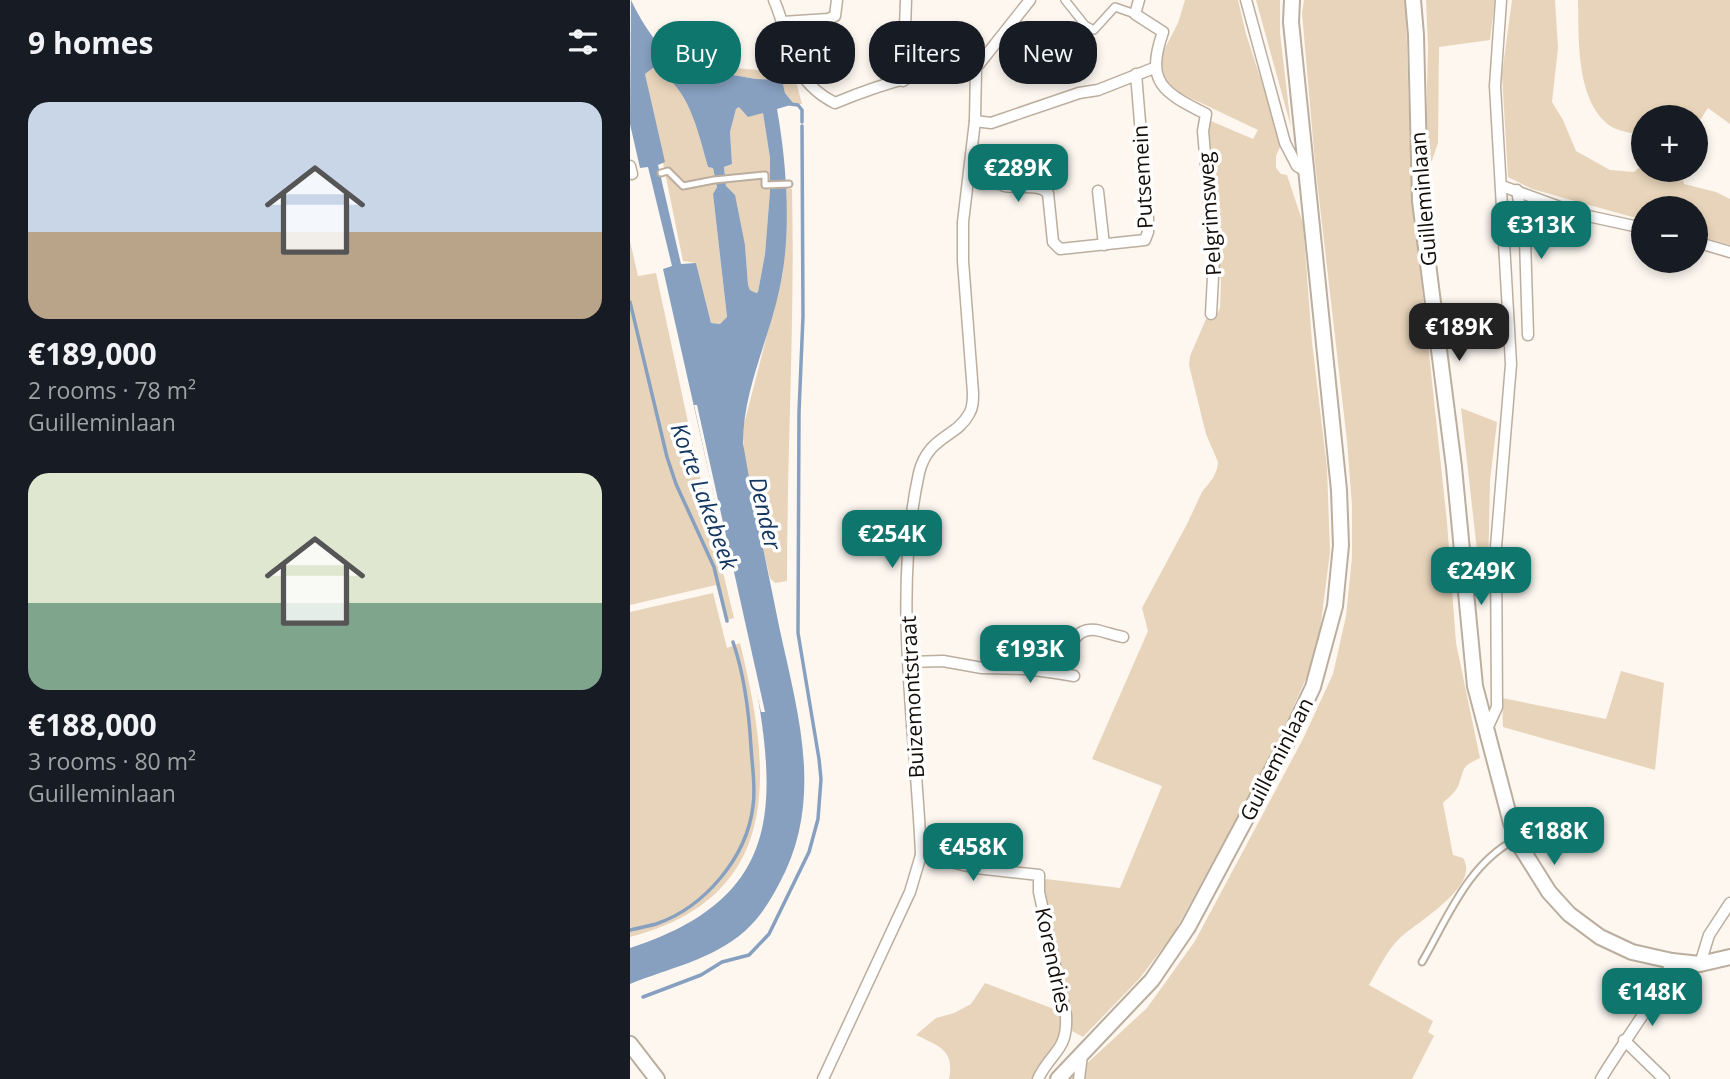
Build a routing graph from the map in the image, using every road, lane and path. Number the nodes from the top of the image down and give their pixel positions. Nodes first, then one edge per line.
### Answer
1 (774, 0) edge
2 (837, 0) edge
3 (906, 0) edge
4 (1030, 0) edge
5 (1065, 0) edge
6 (1139, 0) edge
7 (1246, 0) edge
8 (1292, 0) edge
9 (1413, 0) edge
10 (1501, 0) edge
11 (1135, 14) junction
12 (783, 21) edge
13 (798, 21) edge
14 (905, 21) edge
15 (985, 57) edge
16 (1154, 68) junction
17 (1136, 74) junction
18 (811, 84) edge
19 (894, 84) edge
20 (976, 84) edge
21 (975, 121) junction
22 (1308, 172) junction
23 (661, 173) dead end
24 (967, 181) junction
25 (789, 184) dead end
26 (1003, 186) joint
27 (1502, 186) junction
28 (1517, 190) junction
29 (1098, 191) dead end
30 (1631, 225) edge
31 (1104, 245) junction
32 (1708, 246) edge
33 (1730, 252) edge
34 (1211, 314) dead end
35 (1528, 335) dead end
36 (1123, 636) dead end
37 (909, 662) junction
38 (1486, 732) junction
39 (1517, 838) junction
40 (921, 855) junction
41 (1730, 903) edge
42 (1730, 957) edge
43 (1672, 961) junction
44 (1422, 962) dead end
45 (1700, 964) junction
46 (1624, 1040) junction
47 (630, 1045) edge
48 (1082, 1055) junction
49 (656, 1079) edge
50 (823, 1079) edge
51 (1038, 1079) edge
52 (1058, 1079) edge
53 (1079, 1079) edge
54 (1601, 1079) edge
55 (1664, 1079) edge

1 - 12 street
2 - 13 street
3 - 14 street
4 - 15 street
5 - 11 street
6 - 11 street
7 - 22 street
8 - 22 main road, Guilleminlaan
9 - 38 main road, Guilleminlaan
10 - 27 street
11 - 16 street
16 - 17 street
16 - 34 street, Pelgrimsweg
17 - 21 street
17 - 31 street, Putsemein
18 - 19 street
20 - 21 street, Buizemontstraat
21 - 24 street, Buizemontstraat
22 - 48 main road, Guilleminlaan
23 - 25 lane
24 - 26 street, Putsemein
24 - 37 street, Buizemontstraat
26 - 31 street, Putsemein
27 - 28 street
27 - 38 street
28 - 30 street
28 - 35 street
29 - 31 street, Putsemein
32 - 33 street
36 - 37 street
37 - 40 street, Buizemontstraat
38 - 39 main road, Guilleminlaan
39 - 43 main road, Guilleminlaan
39 - 44 lane
40 - 50 street, Buizemontstraat
40 - 51 street, Korendries
41 - 45 street
42 - 45 main road, Guilleminlaan
43 - 45 main road, Guilleminlaan
43 - 46 street
46 - 54 street
46 - 55 street
47 - 49 main road
48 - 52 main road, Guilleminlaan
48 - 53 street

